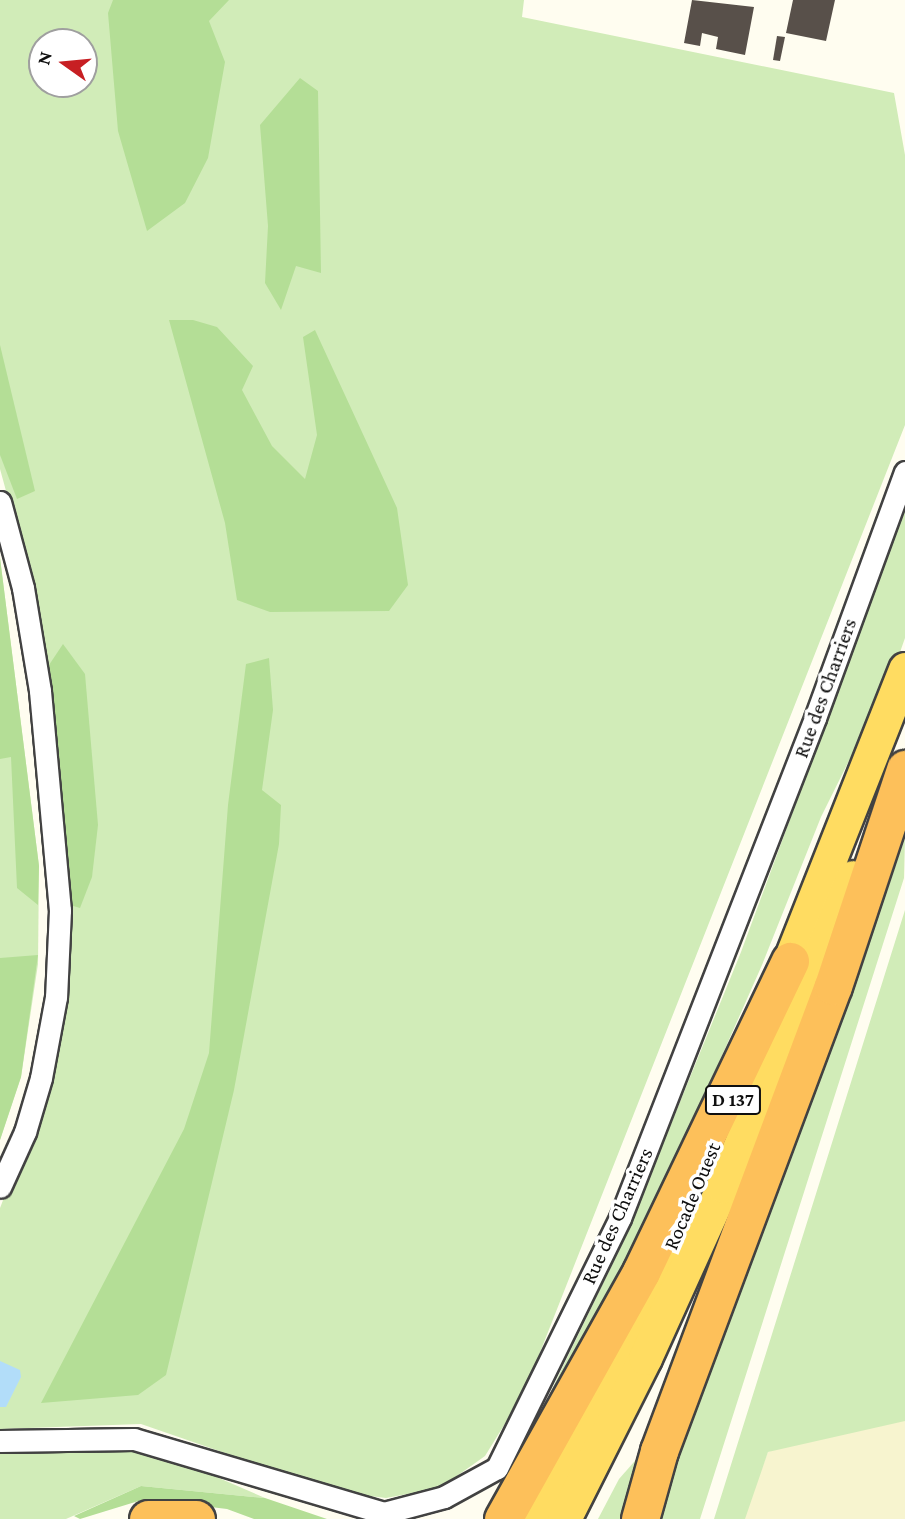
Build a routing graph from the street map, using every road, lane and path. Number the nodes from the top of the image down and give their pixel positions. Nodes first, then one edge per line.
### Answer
1 (905, 472) edge
2 (0, 502) edge
3 (905, 668) edge
4 (905, 750) edge
5 (905, 769) edge
6 (790, 961) junction
7 (0, 1188) edge
8 (0, 1441) edge
9 (148, 1519) edge
10 (196, 1519) edge
11 (502, 1519) edge
12 (534, 1519) edge
13 (564, 1519) edge
14 (640, 1519) edge

1 - 8 street, Rue des Charriers
2 - 7 street
3 - 6 main road, Rocade Ouest / D 137
4 - 13 main road, Rocade Ouest / D 137
5 - 14 highway
6 - 11 highway
6 - 12 main road, Rocade Ouest / D 137
9 - 10 highway

